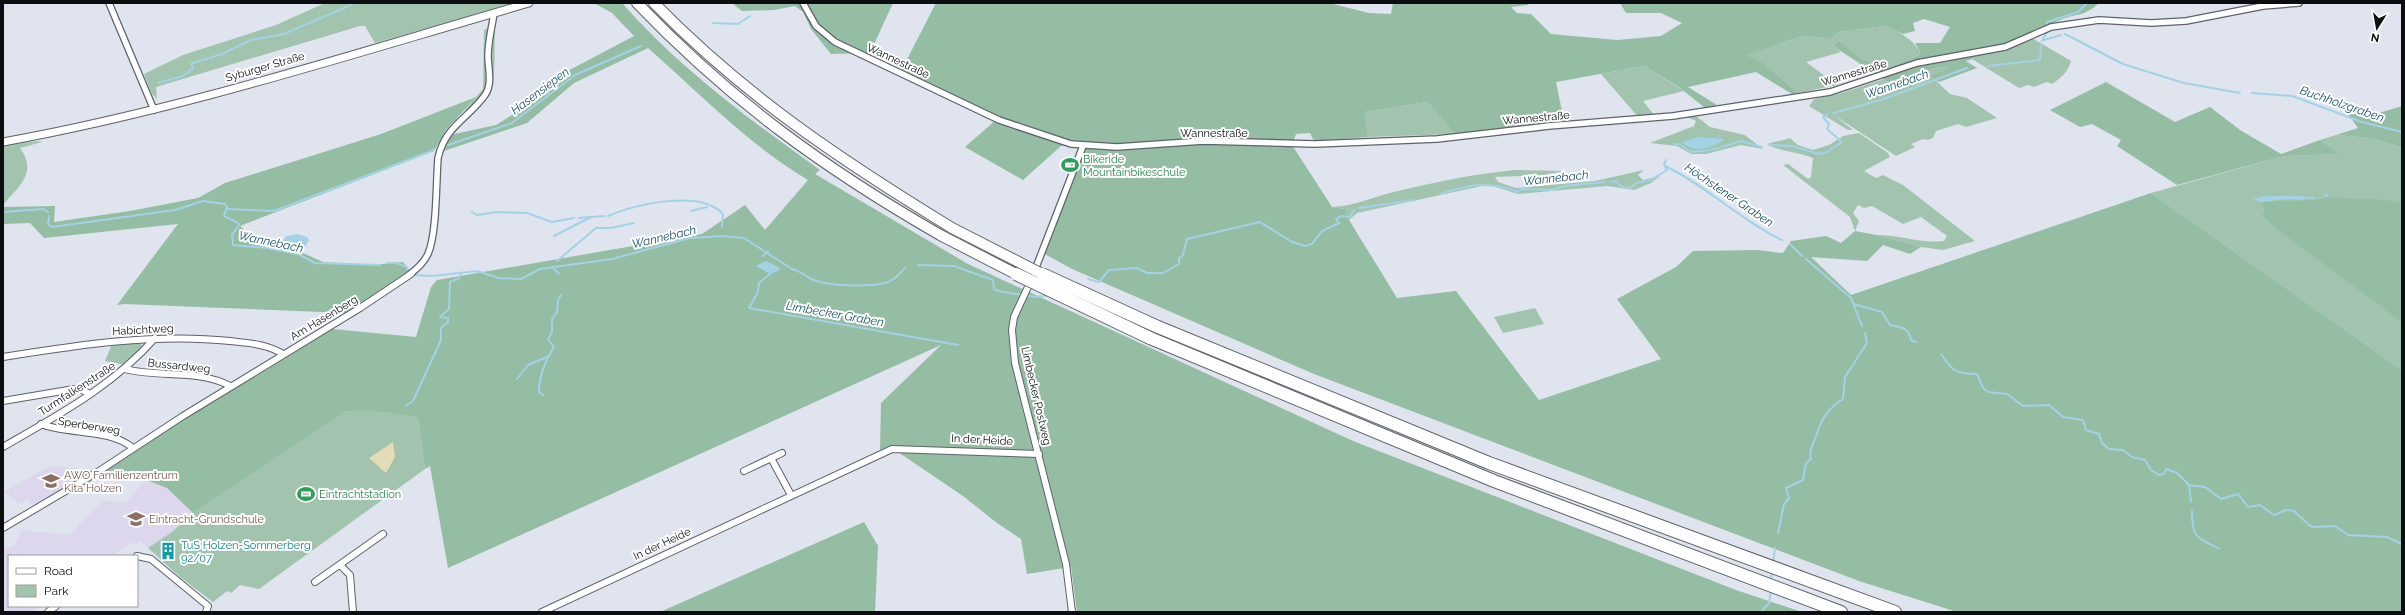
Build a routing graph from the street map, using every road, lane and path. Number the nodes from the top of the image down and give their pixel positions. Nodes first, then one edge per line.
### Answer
1 (109, 3) edge
2 (529, 3) edge
3 (636, 3) edge
4 (654, 3) edge
5 (803, 3) edge
6 (2298, 3) edge
7 (494, 13) junction
8 (154, 110) junction
9 (3, 142) edge
10 (1083, 146) junction
11 (155, 338) junction
12 (283, 354) junction
13 (3, 357) edge
14 (125, 369) junction
15 (230, 386) junction
16 (90, 394) junction
17 (3, 402) edge
18 (41, 424) junction
19 (3, 447) edge
20 (133, 448) junction
21 (782, 453) dead end
22 (1039, 454) junction
23 (771, 458) junction
24 (744, 471) dead end
25 (791, 496) junction
26 (3, 528) edge
27 (383, 534) dead end
28 (138, 556) edge
29 (341, 566) junction
30 (315, 582) dead end
31 (206, 612) edge
32 (353, 612) edge
33 (542, 612) edge
34 (1072, 612) edge
35 (1841, 612) edge
36 (1895, 612) edge

1 - 8 street
2 - 7 street, Syburger Straße
3 - 35 highway, bridge
4 - 36 highway, bridge
5 - 10 street, Wannestraße
6 - 10 street, Wannestraße
7 - 8 street, Syburger Straße
7 - 12 street, Am Hasenberg
8 - 9 street, Syburger Straße
10 - 22 street, Limbecker Postweg
11 - 12 street, Habichtweg
11 - 13 street, Habichtweg
11 - 14 street, Turmfalkenstraße
12 - 15 street, Am Hasenberg
14 - 15 street, Bussardweg
14 - 16 street, Turmfalkenstraße
15 - 20 street, Am Hasenberg
16 - 17 street
16 - 18 street, Turmfalkenstraße
18 - 19 street, Turmfalkenstraße
18 - 20 street, Sperberweg
20 - 26 street, Am Hasenberg
21 - 23 street
22 - 25 street, In der Heide
22 - 34 street, Limbecker Postweg
23 - 24 street
23 - 25 street
25 - 33 street, In der Heide
27 - 29 street
28 - 31 street
29 - 30 street
29 - 32 street

